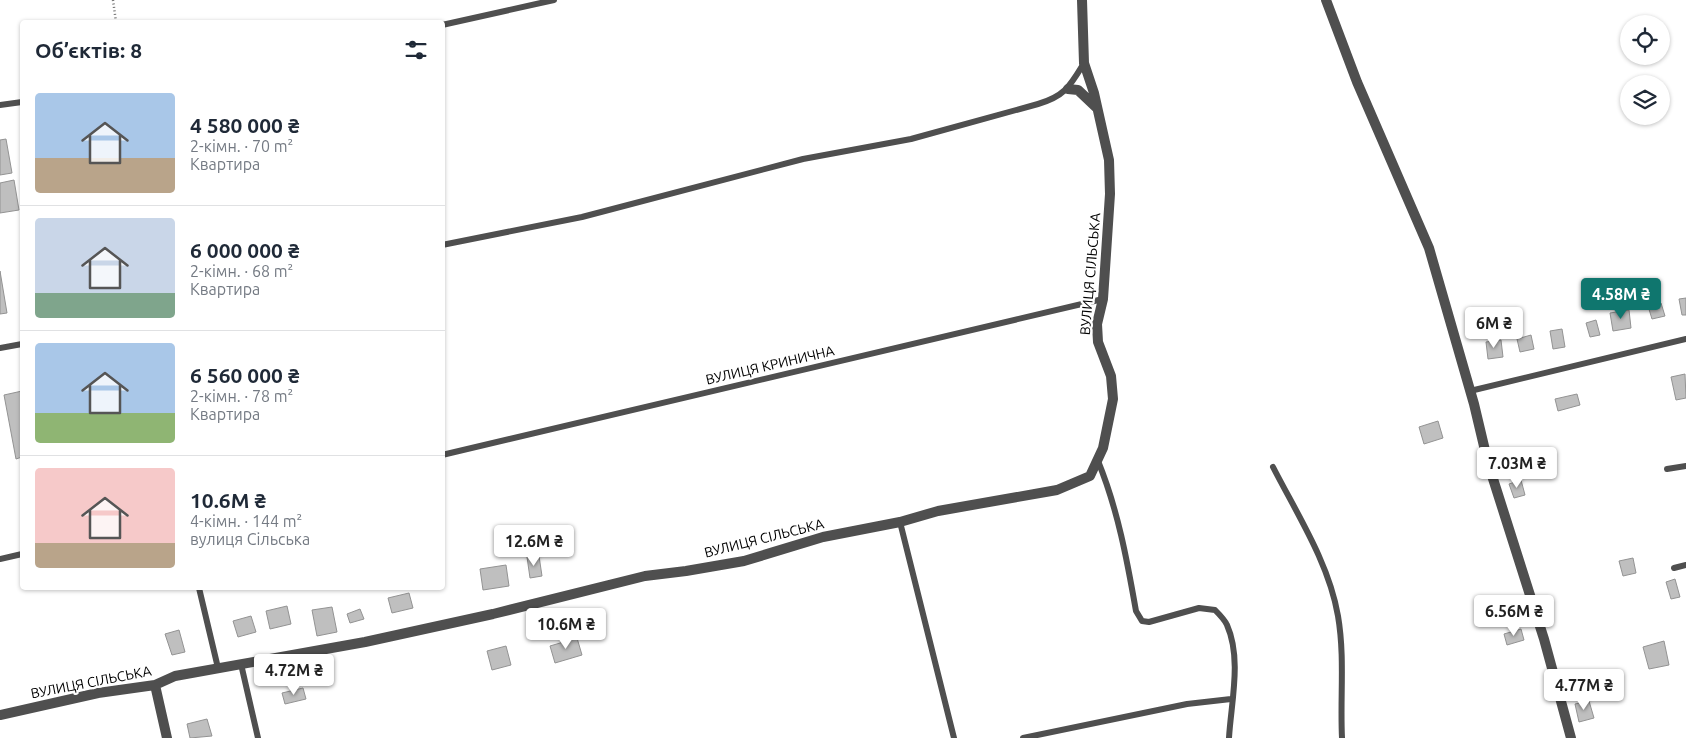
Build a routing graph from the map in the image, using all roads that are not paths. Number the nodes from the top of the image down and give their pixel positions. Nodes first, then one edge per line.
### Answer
1 (554, 0) edge
2 (1082, 0) edge
3 (1326, 0) edge
4 (445, 24) edge
5 (1084, 63) junction
6 (1068, 89) junction
7 (20, 102) edge
8 (0, 105) edge
9 (1098, 108) junction
10 (445, 244) edge
11 (1103, 299) junction
12 (1686, 340) edge
13 (20, 344) edge
14 (0, 348) edge
15 (1470, 391) junction
16 (445, 455) edge
17 (1098, 461) junction
18 (1686, 466) edge
19 (1273, 467) dead end
20 (1667, 469) dead end
21 (900, 522) junction
22 (20, 554) edge
23 (0, 559) edge
24 (1686, 564) edge
25 (1674, 568) dead end
26 (199, 590) edge
27 (241, 664) junction
28 (218, 668) junction
29 (155, 685) junction
30 (1231, 699) junction
31 (0, 715) edge
32 (167, 738) edge
33 (258, 738) edge
34 (954, 738) edge
35 (1023, 738) edge
36 (1229, 738) edge
37 (1342, 738) edge
38 (1571, 738) edge

1 - 4 lane
2 - 5 street, ВУЛИЦЯ СІЛЬСЬКА
3 - 15 street
5 - 6 lane
5 - 9 street, ВУЛИЦЯ СІЛЬСЬКА
6 - 9 street
6 - 10 lane
7 - 8 lane
9 - 11 street, ВУЛИЦЯ СІЛЬСЬКА
11 - 16 lane, ВУЛИЦЯ КРИНИЧНА
11 - 17 street, ВУЛИЦЯ СІЛЬСЬКА
12 - 15 lane
13 - 14 lane
15 - 38 street
17 - 21 street, ВУЛИЦЯ СІЛЬСЬКА
17 - 30 lane
18 - 20 lane
19 - 37 lane
21 - 27 street, ВУЛИЦЯ СІЛЬСЬКА
21 - 34 lane
22 - 23 lane
24 - 25 lane
26 - 28 lane
27 - 28 street, ВУЛИЦЯ СІЛЬСЬКА
27 - 33 lane
28 - 29 street, ВУЛИЦЯ СІЛЬСЬКА
29 - 31 street, ВУЛИЦЯ СІЛЬСЬКА
29 - 32 street
30 - 35 lane
30 - 36 lane

